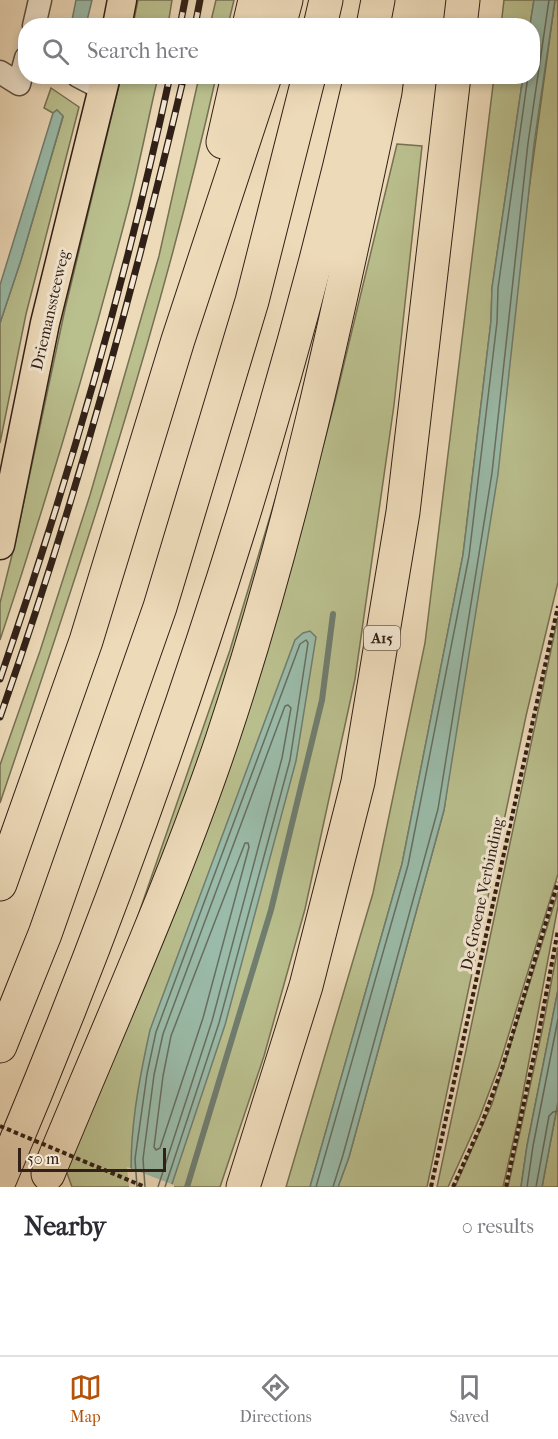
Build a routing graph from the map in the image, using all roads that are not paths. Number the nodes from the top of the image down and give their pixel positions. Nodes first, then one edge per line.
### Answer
1 (40, 0) edge
2 (122, 0) edge
3 (255, 0) edge
4 (285, 0) edge
5 (326, 0) edge
6 (378, 0) edge
7 (396, 0) edge
8 (463, 0) edge
9 (36, 18) edge
10 (119, 18) edge
11 (251, 18) edge
12 (281, 18) edge
13 (322, 18) edge
14 (375, 18) edge
15 (394, 18) edge
16 (461, 18) edge
17 (0, 72) edge
18 (18, 83) edge
19 (105, 84) edge
20 (236, 84) edge
21 (262, 84) edge
22 (307, 84) edge
23 (359, 84) edge
24 (386, 84) edge
25 (453, 84) edge
26 (178, 340) junction
27 (0, 545) edge
28 (0, 884) edge
29 (0, 1046) edge
30 (0, 1179) edge
31 (49, 1183) edge
32 (243, 1187) edge

1 - 9 lane
2 - 10 main road
3 - 11 highway
4 - 12 highway
5 - 13 highway
6 - 14 highway
7 - 15 highway
8 - 16 highway
17 - 18 lane
19 - 27 main road, Driemanssteeweg
20 - 26 highway
21 - 26 highway
22 - 29 highway
23 - 30 highway
24 - 31 highway
25 - 32 highway, A15
26 - 28 highway

